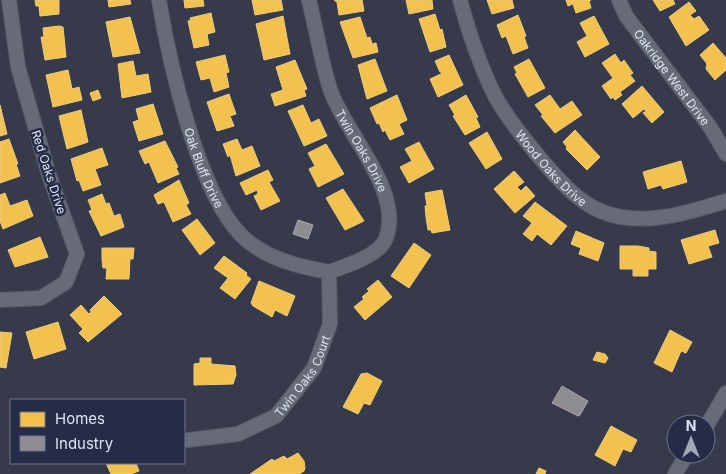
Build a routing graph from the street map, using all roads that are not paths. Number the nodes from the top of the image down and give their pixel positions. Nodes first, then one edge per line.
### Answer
1 (9, 0) edge
2 (159, 0) edge
3 (308, 0) edge
4 (460, 0) edge
5 (619, 0) edge
6 (726, 154) edge
7 (726, 201) edge
8 (329, 272) junction
9 (5, 301) edge
10 (726, 393) edge
11 (713, 414) edge
12 (188, 440) dead end

1 - 9 street, Red Oaks Drive
2 - 8 street, Oak Bluff Drive
3 - 8 street, Twin Oaks Drive
4 - 7 street, Wood Oaks Drive
5 - 6 street, Oakridge West Drive
8 - 12 street, Twin Oaks Court
10 - 11 street

